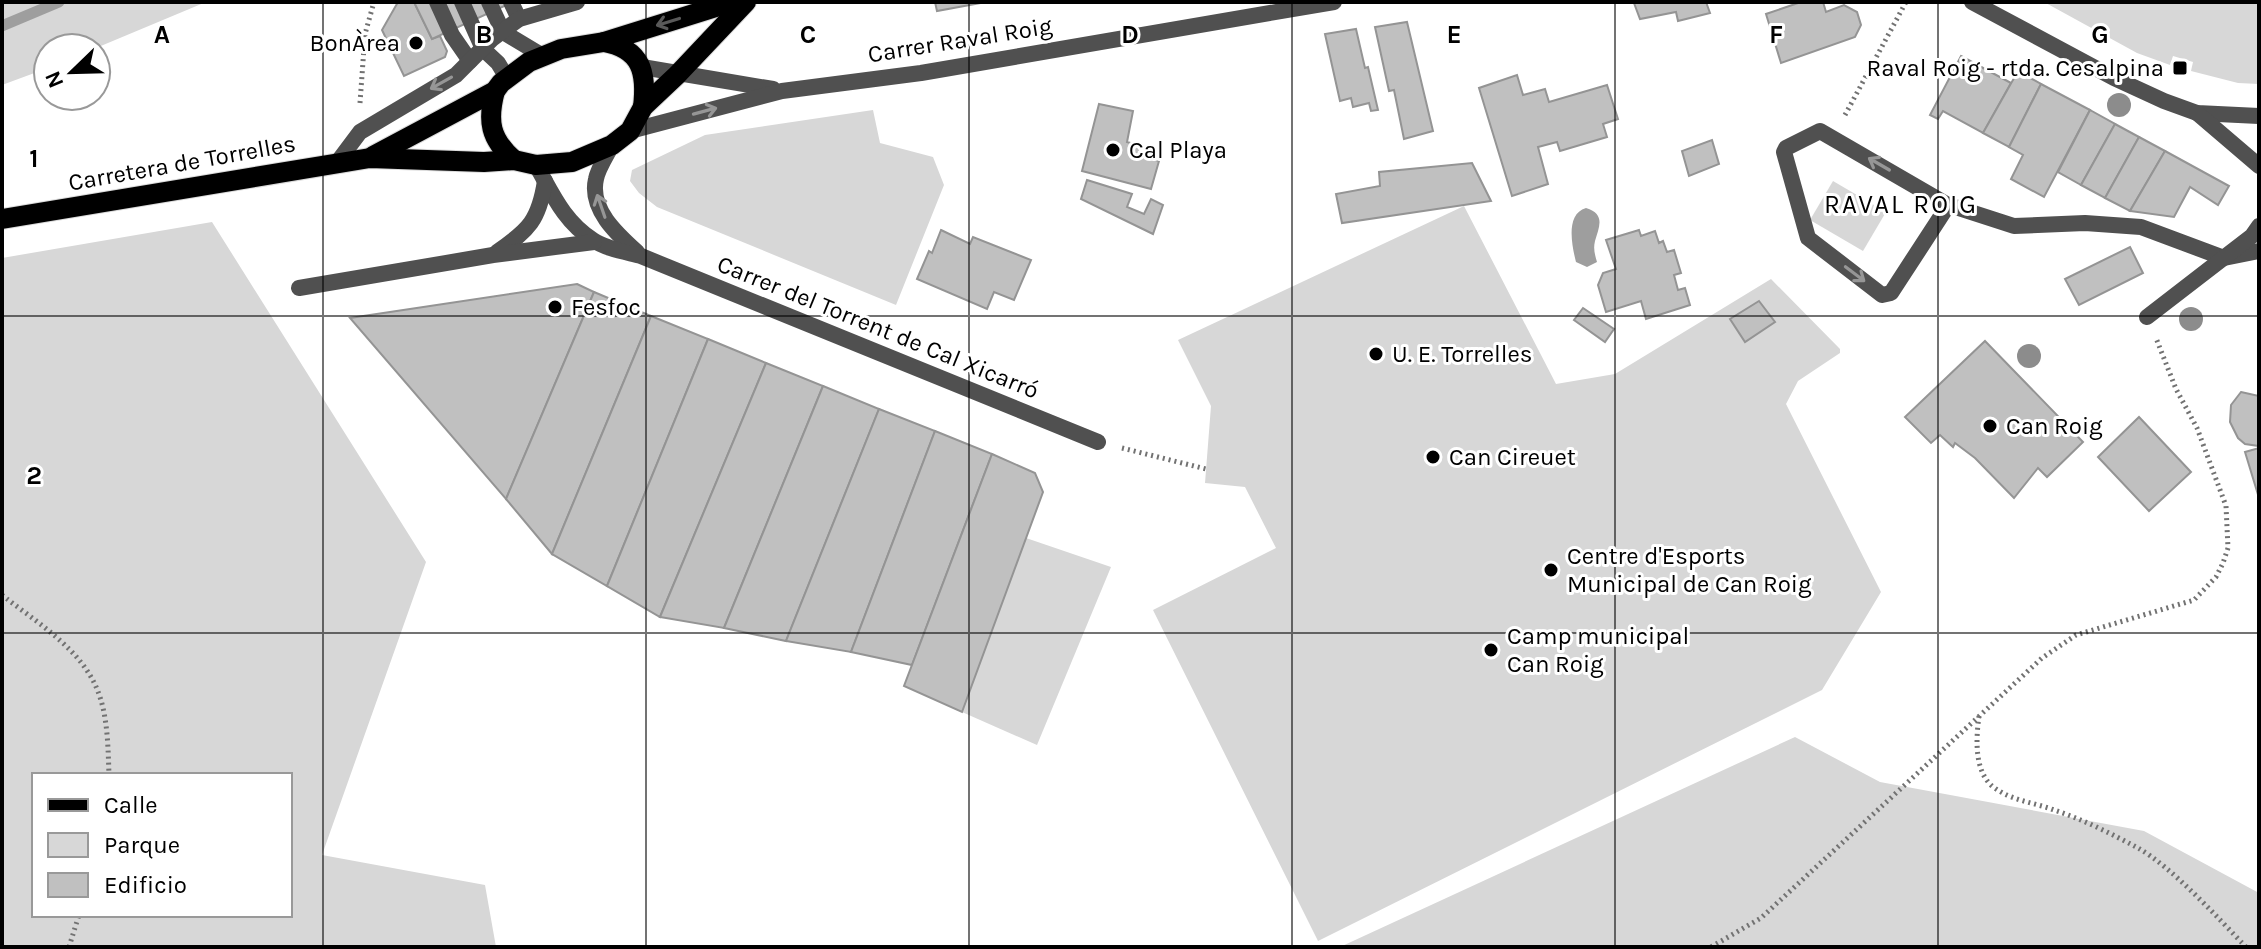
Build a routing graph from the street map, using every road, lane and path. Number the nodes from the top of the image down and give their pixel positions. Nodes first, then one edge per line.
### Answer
1 (374, 2) edge
2 (437, 2) edge
3 (462, 2) edge
4 (489, 2) edge
5 (511, 2) edge
6 (577, 2) edge
7 (732, 2) edge
8 (746, 2) edge
9 (1334, 2) edge
10 (1906, 2) edge
11 (1972, 2) edge
12 (554, 5) edge
13 (519, 19) junction
14 (503, 32) junction
15 (604, 42) junction
16 (483, 49) junction
17 (543, 56) junction
18 (470, 61) junction
19 (642, 67) junction
20 (677, 75) junction
21 (501, 84) junction
22 (782, 91) junction
23 (643, 107) junction
24 (2197, 113) junction
25 (2259, 116) edge
26 (630, 131) junction
27 (360, 132) junction
28 (1833, 137) junction
29 (612, 145) junction
30 (395, 146) junction
31 (370, 158) junction
32 (514, 160) junction
33 (336, 164) junction
34 (2259, 166) edge
35 (540, 173) junction
36 (1946, 204) junction
37 (2, 219) edge
38 (2259, 226) edge
39 (594, 242) junction
40 (2259, 251) edge
41 (493, 255) junction
42 (641, 256) junction
43 (2224, 258) junction
44 (299, 288) dead end
45 (2162, 306) junction
46 (2147, 317) dead end
47 (1098, 442) joint
48 (1206, 469) dead end
49 (2, 595) edge
50 (1979, 715) junction
51 (109, 773) edge
52 (78, 917) edge
53 (69, 947) edge
54 (1711, 947) edge
55 (2246, 947) edge

1 - 27 path
2 - 18 street
3 - 16 street
4 - 14 street
5 - 13 street
6 - 12 street
7 -> 15 main road, Carretera de Torrelles
8 - 20 main road, Carretera de Torrelles
9 - 22 street, Carrer Raval Roig
10 - 28 path
11 - 24 street
12 - 13 street
13 - 14 street
14 - 16 street
14 - 17 street
15 - 17 main road, Carretera de Torrelles
15 - 19 main road
16 - 18 street
16 - 21 street
17 - 21 main road, Carretera de Torrelles
18 -> 27 street
19 - 20 street, Carrer Raval Roig
19 - 23 main road, Carretera de Torrelles
20 - 22 street, Carrer Raval Roig
20 - 23 main road, Carretera de Torrelles
21 - 30 main road, Carretera de Torrelles
21 - 32 main road
26 -> 22 street, Carrer Raval Roig
23 - 26 main road, Carretera de Torrelles
24 - 25 street
24 - 34 street
26 - 29 main road, Carretera de Torrelles
27 - 30 street
27 - 33 street
36 -> 28 street
28 -> 36 street
29 - 35 main road, Carretera de Torrelles
42 -> 29 street, Carrer del Torrent de Cal Xicarró
30 - 31 main road, Carretera de Torrelles
31 - 32 main road, Carretera de Torrelles
31 - 33 main road, Carretera de Torrelles
32 - 35 main road, Carretera de Torrelles
33 - 37 main road, Carretera de Torrelles
35 - 39 street, Carrer del Torrent de Cal Xicarró
35 - 41 street, Carrer del Torrent de Cal Xicarró
36 - 43 street
38 - 43 street
39 - 41 street, Carrer del Torrent de Cal Xicarró
39 - 42 street, Carrer del Torrent de Cal Xicarró
40 - 43 street
41 - 44 street, Carrer del Torrent de Cal Xicarró
42 - 47 street, Carrer del Torrent de Cal Xicarró
43 - 45 street
45 - 46 street
45 - 50 path
47 - 48 path
49 - 51 path
50 - 54 path
50 - 55 path
52 - 53 path

